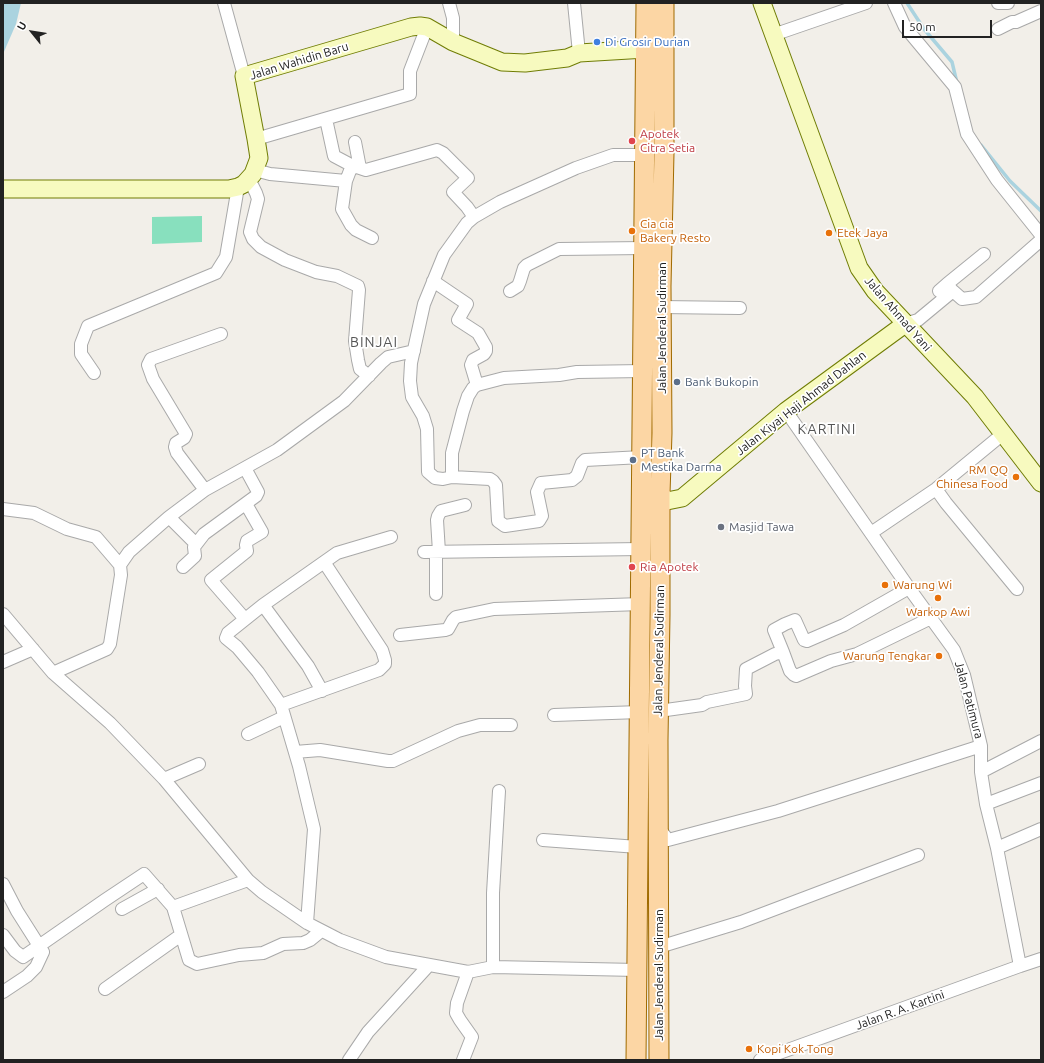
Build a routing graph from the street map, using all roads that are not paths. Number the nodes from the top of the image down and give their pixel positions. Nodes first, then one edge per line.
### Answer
1 (224, 3) edge
2 (449, 3) edge
3 (574, 3) edge
4 (646, 3) edge
5 (664, 3) edge
6 (762, 3) edge
7 (866, 3) edge
8 (894, 3) edge
9 (998, 3) edge
10 (1008, 3) edge
11 (1041, 11) edge
12 (427, 27) junction
13 (998, 29) dead end
14 (773, 35) junction
15 (453, 42) junction
16 (646, 49) junction
17 (579, 53) junction
18 (244, 76) junction
19 (326, 119) junction
20 (256, 139) junction
21 (355, 142) dead end
22 (664, 153) junction
23 (645, 155) junction
24 (356, 168) junction
25 (645, 176) junction
26 (247, 179) junction
27 (346, 181) junction
28 (3, 189) edge
29 (474, 217) junction
30 (1041, 235) edge
31 (372, 238) dead end
32 (1041, 240) edge
33 (644, 248) junction
34 (984, 254) dead end
35 (433, 281) junction
36 (652, 285) junction
37 (946, 289) junction
38 (510, 290) dead end
39 (661, 307) junction
40 (740, 308) dead end
41 (905, 324) junction
42 (221, 334) dead end
43 (414, 351) junction
44 (643, 371) junction
45 (94, 373) dead end
46 (369, 376) junction
47 (477, 384) junction
48 (786, 411) junction
49 (662, 433) junction
50 (1004, 433) junction
51 (642, 434) junction
52 (642, 457) junction
53 (245, 468) junction
54 (452, 478) junction
55 (1041, 483) edge
56 (936, 489) junction
57 (205, 490) junction
58 (660, 494) junction
59 (246, 504) junction
60 (465, 504) dead end
61 (3, 509) edge
62 (169, 517) junction
63 (871, 533) junction
64 (391, 537) dead end
65 (196, 544) junction
66 (641, 549) junction
67 (433, 552) junction
68 (324, 562) junction
69 (120, 565) junction
70 (183, 567) dead end
71 (909, 588) junction
72 (1017, 589) dead end
73 (436, 594) dead end
74 (641, 604) junction
75 (263, 605) junction
76 (931, 618) junction
77 (5, 619) edge
78 (245, 619) junction
79 (400, 634) dead end
80 (33, 649) junction
81 (783, 652) junction
82 (3, 662) edge
83 (53, 673) junction
84 (322, 691) junction
85 (283, 711) junction
86 (659, 711) junction
87 (640, 712) junction
88 (554, 715) dead end
89 (511, 725) dead end
90 (248, 734) dead end
91 (658, 740) junction
92 (1041, 741) edge
93 (639, 742) junction
94 (981, 746) junction
95 (295, 752) junction
96 (199, 764) dead end
97 (981, 772) junction
98 (164, 779) junction
99 (1041, 783) edge
100 (498, 790) dead end
101 (986, 804) junction
102 (659, 828) junction
103 (1041, 829) edge
104 (543, 840) dead end
105 (638, 847) junction
106 (997, 848) junction
107 (918, 855) dead end
108 (248, 880) junction
109 (3, 884) edge
110 (158, 889) junction
111 (173, 907) junction
112 (122, 909) dead end
113 (307, 923) junction
114 (321, 931) junction
115 (3, 935) edge
116 (181, 935) junction
117 (39, 946) junction
118 (659, 948) junction
119 (1041, 959) edge
120 (429, 965) junction
121 (1020, 966) junction
122 (493, 967) junction
123 (637, 970) junction
124 (468, 972) junction
125 (105, 990) dead end
126 (3, 992) edge
127 (349, 1060) edge
128 (463, 1060) edge
129 (636, 1060) edge
130 (660, 1060) edge
131 (760, 1060) edge

1 - 18 street
2 - 15 street
3 - 17 street
4 - 16 main road, Jalan Jenderal Sudirman
5 - 22 main road, Jalan Jenderal Sudirman
6 - 14 street, Jalan Ahmad Yani
7 - 14 street
8 - 30 street
9 - 10 street
11 - 13 street
12 - 15 street
12 - 18 street, Jalan Wahidin Baru
12 - 19 street
14 - 41 street, Jalan Ahmad Yani
15 - 17 street
16 - 17 street
16 - 23 main road, Jalan Jenderal Sudirman
18 - 20 street, Jalan Wahidin Baru
19 - 20 street
19 - 24 street
20 - 26 street, Jalan Wahidin Baru
21 - 24 street
22 - 25 main road
22 - 36 main road, Jalan Jenderal Sudirman
23 - 25 main road, Jalan Jenderal Sudirman
23 - 29 street
24 - 27 street
24 - 29 street
25 - 33 main road, Jalan Jenderal Sudirman
26 - 27 street
26 - 28 street
26 - 45 street
26 - 46 street
27 - 31 street
29 - 35 street
32 - 37 street
33 - 36 main road, Jalan Jenderal Sudirman
33 - 38 street
34 - 37 street
35 - 43 street
35 - 47 street
36 - 39 main road, Jalan Jenderal Sudirman
36 - 44 main road, Jalan Jenderal Sudirman
37 - 41 street
39 - 40 street
39 - 49 main road, Jalan Jenderal Sudirman
41 - 48 street, Jalan Kiyai Haji Ahmad Dahlan
41 - 50 street, Jalan Ahmad Yani
42 - 57 street
43 - 46 street
43 - 54 street
44 - 47 street
44 - 51 main road, Jalan Jenderal Sudirman
46 - 53 street
47 - 54 street
48 - 58 street, Jalan Kiyai Haji Ahmad Dahlan
48 - 63 street, Jalan Patimura
49 - 51 main road
49 - 58 main road, Jalan Jenderal Sudirman
50 - 55 street, Jalan Ahmad Yani
50 - 56 street
51 - 52 main road, Jalan Jenderal Sudirman
52 - 54 street
52 - 66 main road, Jalan Jenderal Sudirman
53 - 57 street
53 - 59 street
56 - 63 street
56 - 72 street
57 - 62 street
58 - 86 main road, Jalan Jenderal Sudirman
59 - 65 street
59 - 78 street
60 - 67 street
61 - 69 street
62 - 65 street
62 - 69 street
63 - 71 street, Jalan Patimura
64 - 68 street
65 - 70 street
66 - 67 street
66 - 74 main road, Jalan Jenderal Sudirman
67 - 73 street
68 - 75 street
68 - 84 street
69 - 83 street
71 - 76 street, Jalan Patimura
71 - 81 street
74 - 79 street
74 - 87 main road, Jalan Jenderal Sudirman
75 - 78 street
75 - 84 street
76 - 81 street
76 - 94 street, Jalan Patimura
77 - 80 street
78 - 85 street
80 - 82 street
80 - 83 street
81 - 86 street
83 - 98 street
84 - 85 street
85 - 90 street
85 - 95 street
86 - 91 main road, Jalan Jenderal Sudirman
87 - 88 street
87 - 93 main road, Jalan Jenderal Sudirman
89 - 95 street
91 - 93 main road
91 - 102 main road, Jalan Jenderal Sudirman
92 - 97 street
93 - 105 main road, Jalan Jenderal Sudirman
94 - 97 street, Jalan Patimura
94 - 102 street
95 - 113 street
96 - 98 street
97 - 101 street, Jalan Patimura
98 - 108 street
99 - 101 street
100 - 122 street
101 - 106 street, Jalan Patimura
102 - 118 main road, Jalan Jenderal Sudirman
103 - 106 street
104 - 105 street
105 - 123 main road, Jalan Jenderal Sudirman
106 - 121 street, Jalan Patimura
107 - 118 street
108 - 111 street
108 - 113 street
109 - 117 street
110 - 111 street
110 - 112 street
110 - 117 street
111 - 116 street
113 - 114 street
114 - 116 street
114 - 120 street
115 - 117 street
116 - 125 street
117 - 126 street
118 - 130 main road, Jalan Jenderal Sudirman
119 - 121 street, Jalan R. A. Kartini
120 - 124 street
120 - 127 street
121 - 131 street, Jalan R. A. Kartini
122 - 123 street
122 - 124 street
123 - 129 main road, Jalan Jenderal Sudirman
124 - 128 street

